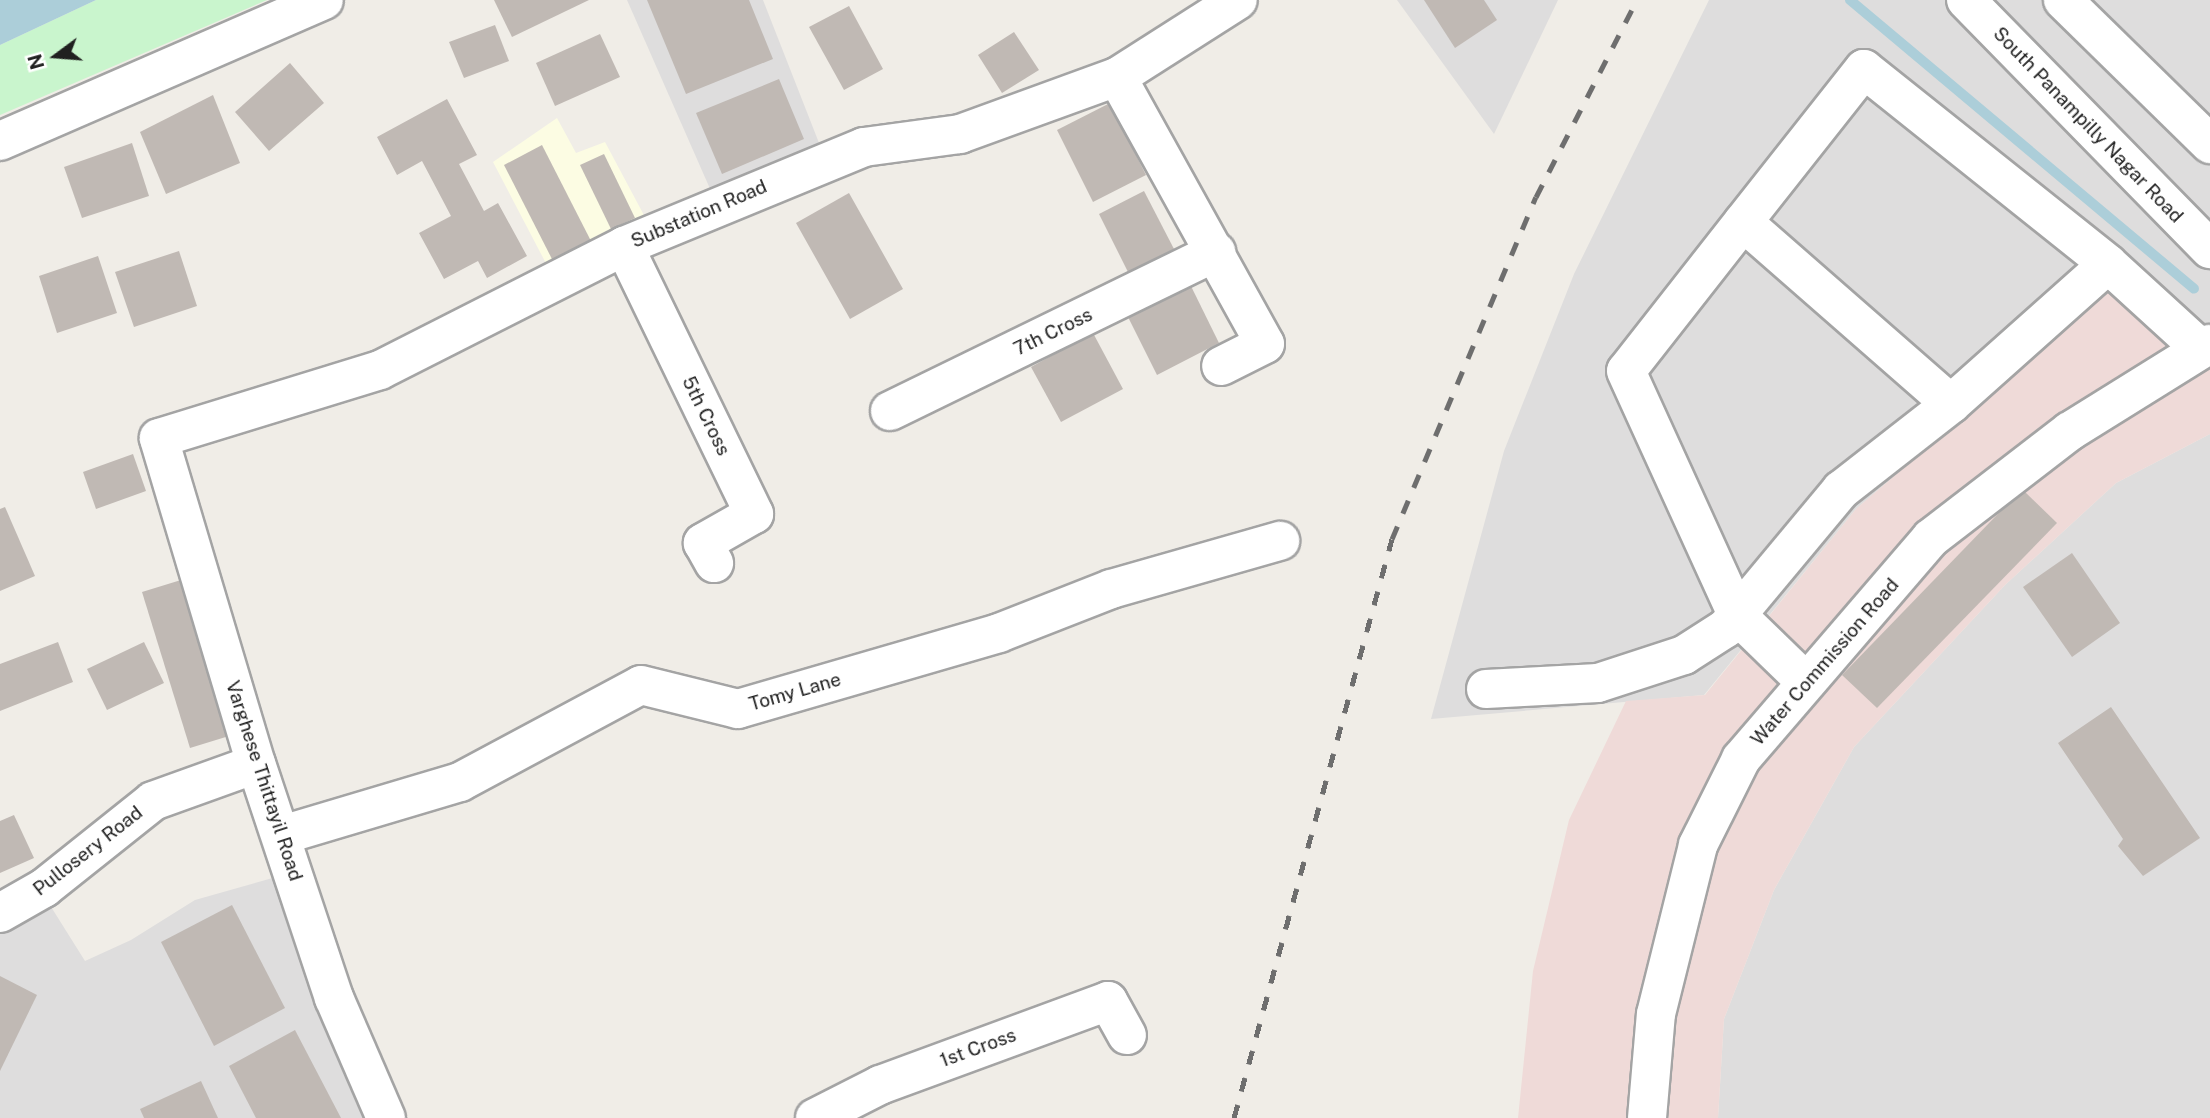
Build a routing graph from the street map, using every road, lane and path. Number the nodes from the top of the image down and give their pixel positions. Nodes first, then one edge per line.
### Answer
1 (324, 0) edge
2 (1238, 0) edge
3 (1966, 0) edge
4 (2063, 0) edge
5 (1117, 77) junction
6 (2206, 129) edge
7 (0, 141) edge
8 (1743, 222) junction
9 (624, 246) junction
10 (2210, 250) edge
11 (1216, 253) junction
12 (2108, 264) junction
13 (2205, 346) edge
14 (1222, 366) dead end
15 (1951, 404) junction
16 (890, 411) dead end
17 (159, 438) joint
18 (1280, 541) dead end
19 (714, 563) dead end
20 (1737, 615) junction
21 (1807, 682) junction
22 (1486, 689) dead end
23 (256, 764) junction
24 (282, 835) junction
25 (0, 913) edge
26 (1127, 1035) dead end
27 (387, 1118) edge
28 (815, 1118) edge
29 (1647, 1118) edge

1 - 7 street
2 - 5 street, Substation Road
3 - 10 street, South Panampilly Nagar Road
4 - 6 street
5 - 9 street, Substation Road
5 - 11 street
8 - 12 street
8 - 15 street
8 - 20 street
9 - 17 street, Substation Road
9 - 19 street, 5th Cross
11 - 14 street
11 - 16 street, 7th Cross
12 - 13 street
12 - 15 street
13 - 21 street, Water Commission Road
15 - 20 street
17 - 23 street, Varghese Thittayil Road
18 - 24 street, Tomy Lane
20 - 21 street
20 - 22 street
21 - 29 street, Water Commission Road
23 - 24 street, Varghese Thittayil Road
23 - 25 street, Pullosery Road
24 - 27 street, Varghese Thittayil Road
26 - 28 street, 1st Cross

